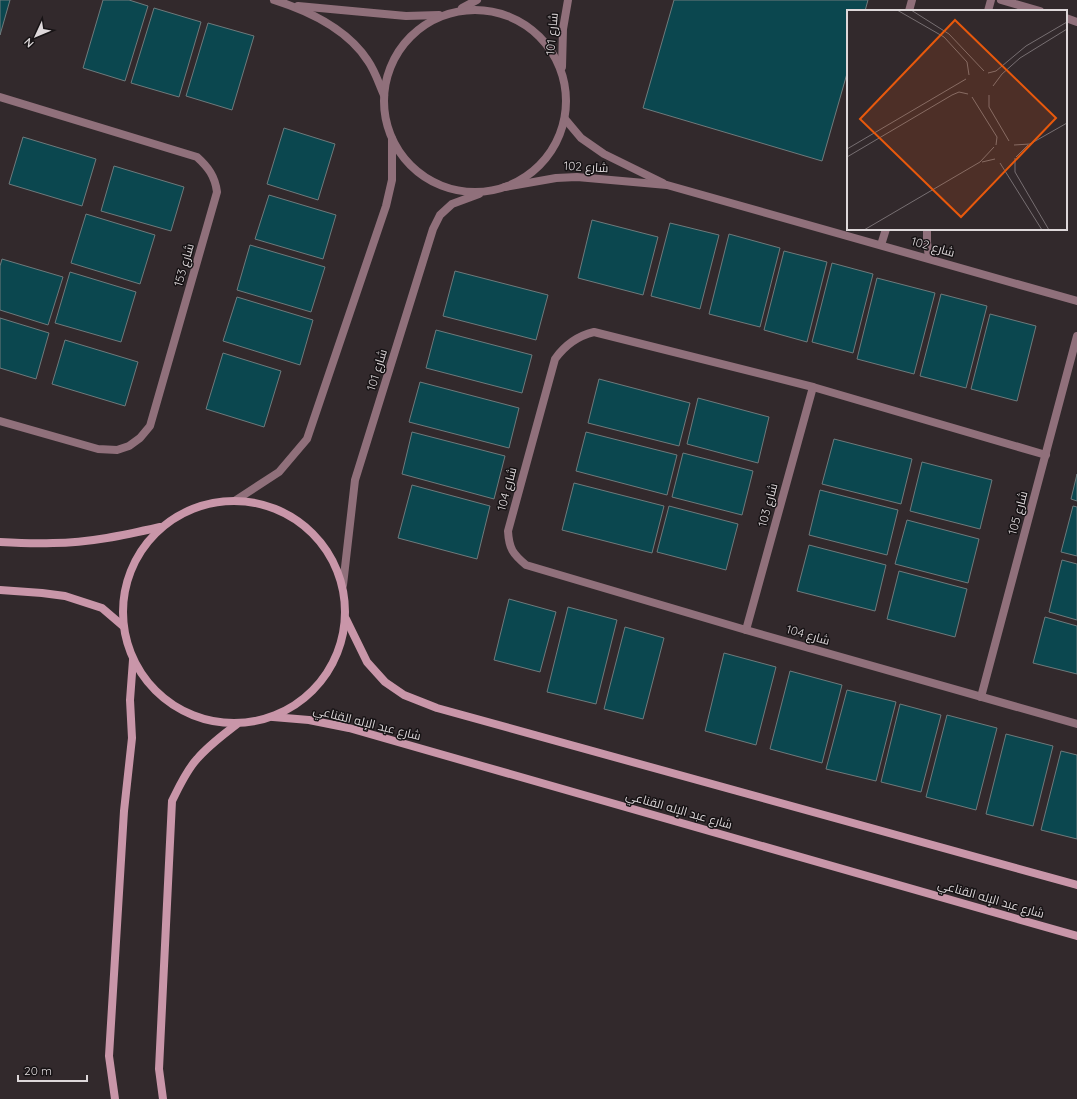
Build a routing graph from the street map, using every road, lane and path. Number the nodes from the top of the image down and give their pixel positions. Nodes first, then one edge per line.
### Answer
1 (274, 0) edge
2 (478, 0) edge
3 (568, 0) edge
4 (912, 0) edge
5 (991, 0) edge
6 (1001, 0) edge
7 (293, 6) junction
8 (909, 10) edge
9 (988, 10) edge
10 (1036, 10) edge
11 (454, 12) junction
12 (442, 15) junction
13 (1067, 18) edge
14 (1077, 22) edge
15 (561, 70) junction
16 (384, 96) junction
17 (0, 97) edge
18 (565, 119) junction
19 (392, 136) junction
20 (667, 185) junction
21 (505, 187) junction
22 (484, 192) junction
23 (886, 230) edge
24 (927, 230) edge
25 (881, 245) junction
26 (929, 258) junction
27 (1077, 301) edge
28 (1077, 336) edge
29 (813, 387) junction
30 (0, 421) edge
31 (1046, 455) junction
32 (236, 500) junction
33 (160, 527) junction
34 (0, 542) edge
35 (343, 585) junction
36 (0, 590) edge
37 (346, 619) junction
38 (123, 626) junction
39 (746, 630) junction
40 (133, 660) junction
41 (981, 697) junction
42 (273, 717) junction
43 (237, 724) junction
44 (1077, 724) edge
45 (1077, 885) edge
46 (1077, 936) edge
47 (115, 1099) edge
48 (163, 1099) edge

1 - 7 street
2 - 11 street
3 - 15 street, شارع 101
4 - 8 street
5 - 9 street
6 - 10 street
7 - 12 street
7 - 16 street
11 - 12 street
11 - 15 street
12 - 16 street
13 - 14 street
15 - 18 street
16 - 19 street
17 - 30 street, شارع 153
18 - 20 street, شارع 102
18 - 21 street
19 - 22 street
19 - 32 street
20 - 21 street, شارع 102
20 - 25 street, شارع 102
21 - 22 street
22 - 35 street, شارع 101
23 - 25 street
24 - 26 street
25 - 26 street, شارع 102
26 - 27 street, شارع 102
28 - 31 street, شارع 105
29 - 31 street, شارع 104
29 - 39 street, شارع 103
29 - 39 street, شارع 104
31 - 41 street, شارع 105
32 - 33 main road
32 - 35 main road
33 - 34 main road
33 - 38 main road
35 - 37 main road
36 - 38 main road
37 - 42 main road
37 - 45 main road
38 - 40 main road
39 - 41 street, شارع 104
40 - 43 main road
40 - 47 main road
41 - 44 street, شارع 104
42 - 43 main road
42 - 46 main road, شارع عبد الإله القناعي
43 - 48 main road

